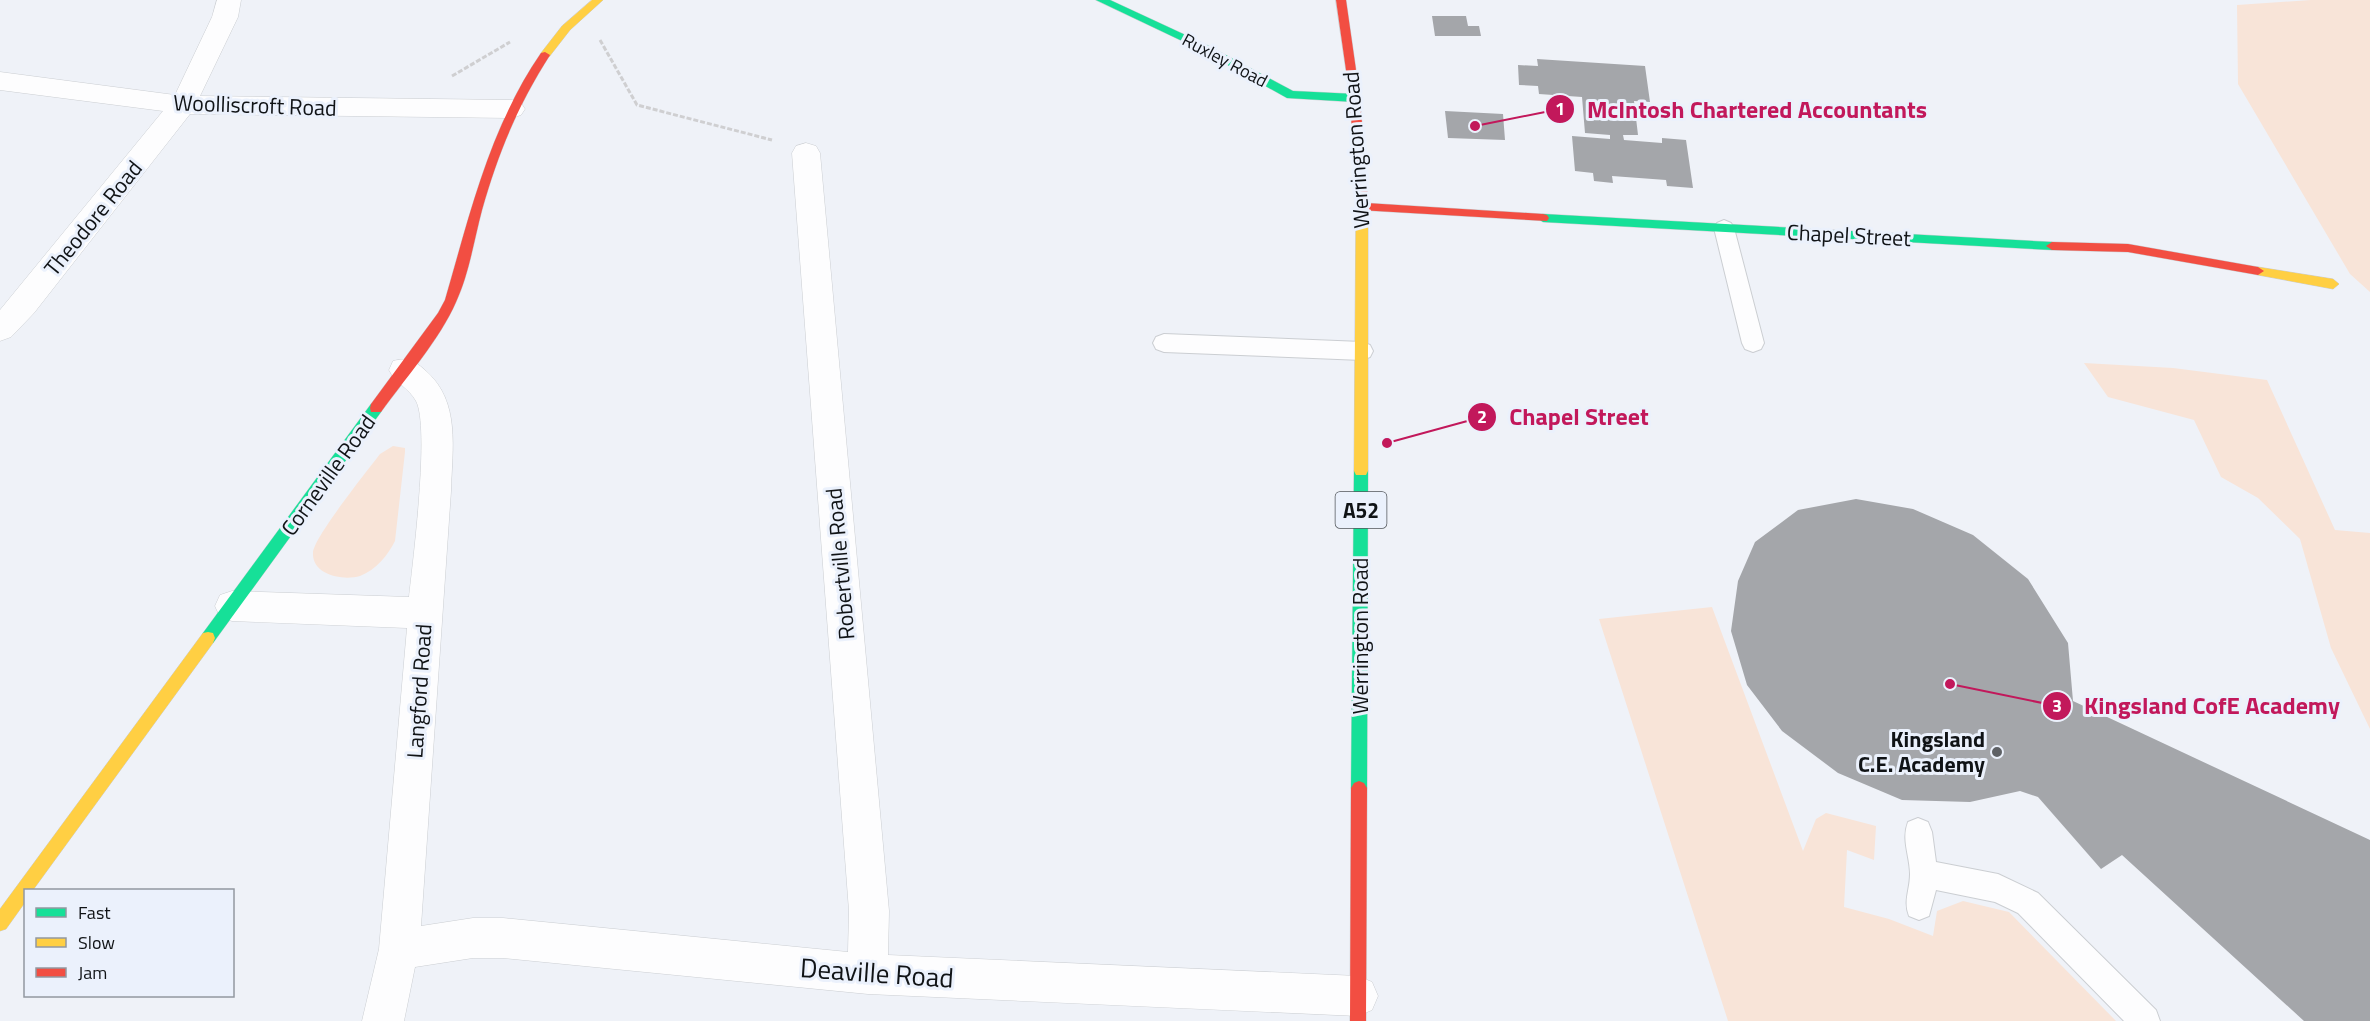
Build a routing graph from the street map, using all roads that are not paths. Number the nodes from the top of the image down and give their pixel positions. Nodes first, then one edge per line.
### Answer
1 (229, 0) edge
2 (598, 0) edge
3 (1101, 0) edge
4 (1341, 0) edge
5 (0, 81) edge
6 (1355, 98) junction
7 (183, 105) junction
8 (512, 109) junction
9 (806, 153) road end
10 (1363, 207) junction
11 (1724, 228) junction
12 (2332, 284) dead end
13 (0, 329) edge
14 (1164, 343) dead end
15 (1753, 343) dead end
16 (1362, 351) junction
17 (404, 370) junction
18 (232, 606) junction
19 (424, 614) junction
20 (1918, 832) dead end
21 (1924, 874) junction
22 (25, 889) edge
23 (24, 890) edge
24 (1918, 906) dead end
25 (0, 923) edge
26 (399, 949) junction
27 (868, 974) junction
28 (1358, 1009) edge
29 (383, 1021) edge
30 (2145, 1021) edge

1 - 7 street, Theodore Road
2 - 8 main road, Corneville Road
3 - 6 main road, Ruxley Road
4 - 6 main road, Werrington Road / A52
5 - 7 street, Woolliscroft Road
6 - 10 main road, Werrington Road / A52
7 - 8 street, Woolliscroft Road
7 - 13 street, Theodore Road
8 - 17 main road, Corneville Road
9 - 27 street, Robertville Road
10 - 11 main road, Chapel Street
10 - 16 main road, Werrington Road / A52
11 - 12 main road, Chapel Street
11 - 15 lane
14 - 16 lane
16 - 28 main road, Werrington Road / A52
17 - 18 main road, Corneville Road
17 - 19 street, Langford Road
18 - 19 street
18 - 22 main road, Corneville Road
19 - 26 street, Langford Road
20 - 21 lane
21 - 24 lane
21 - 30 lane
23 - 25 main road, Corneville Road
26 - 27 street, Deaville Road
26 - 29 street, Langford Road
27 - 28 street, Deaville Road

